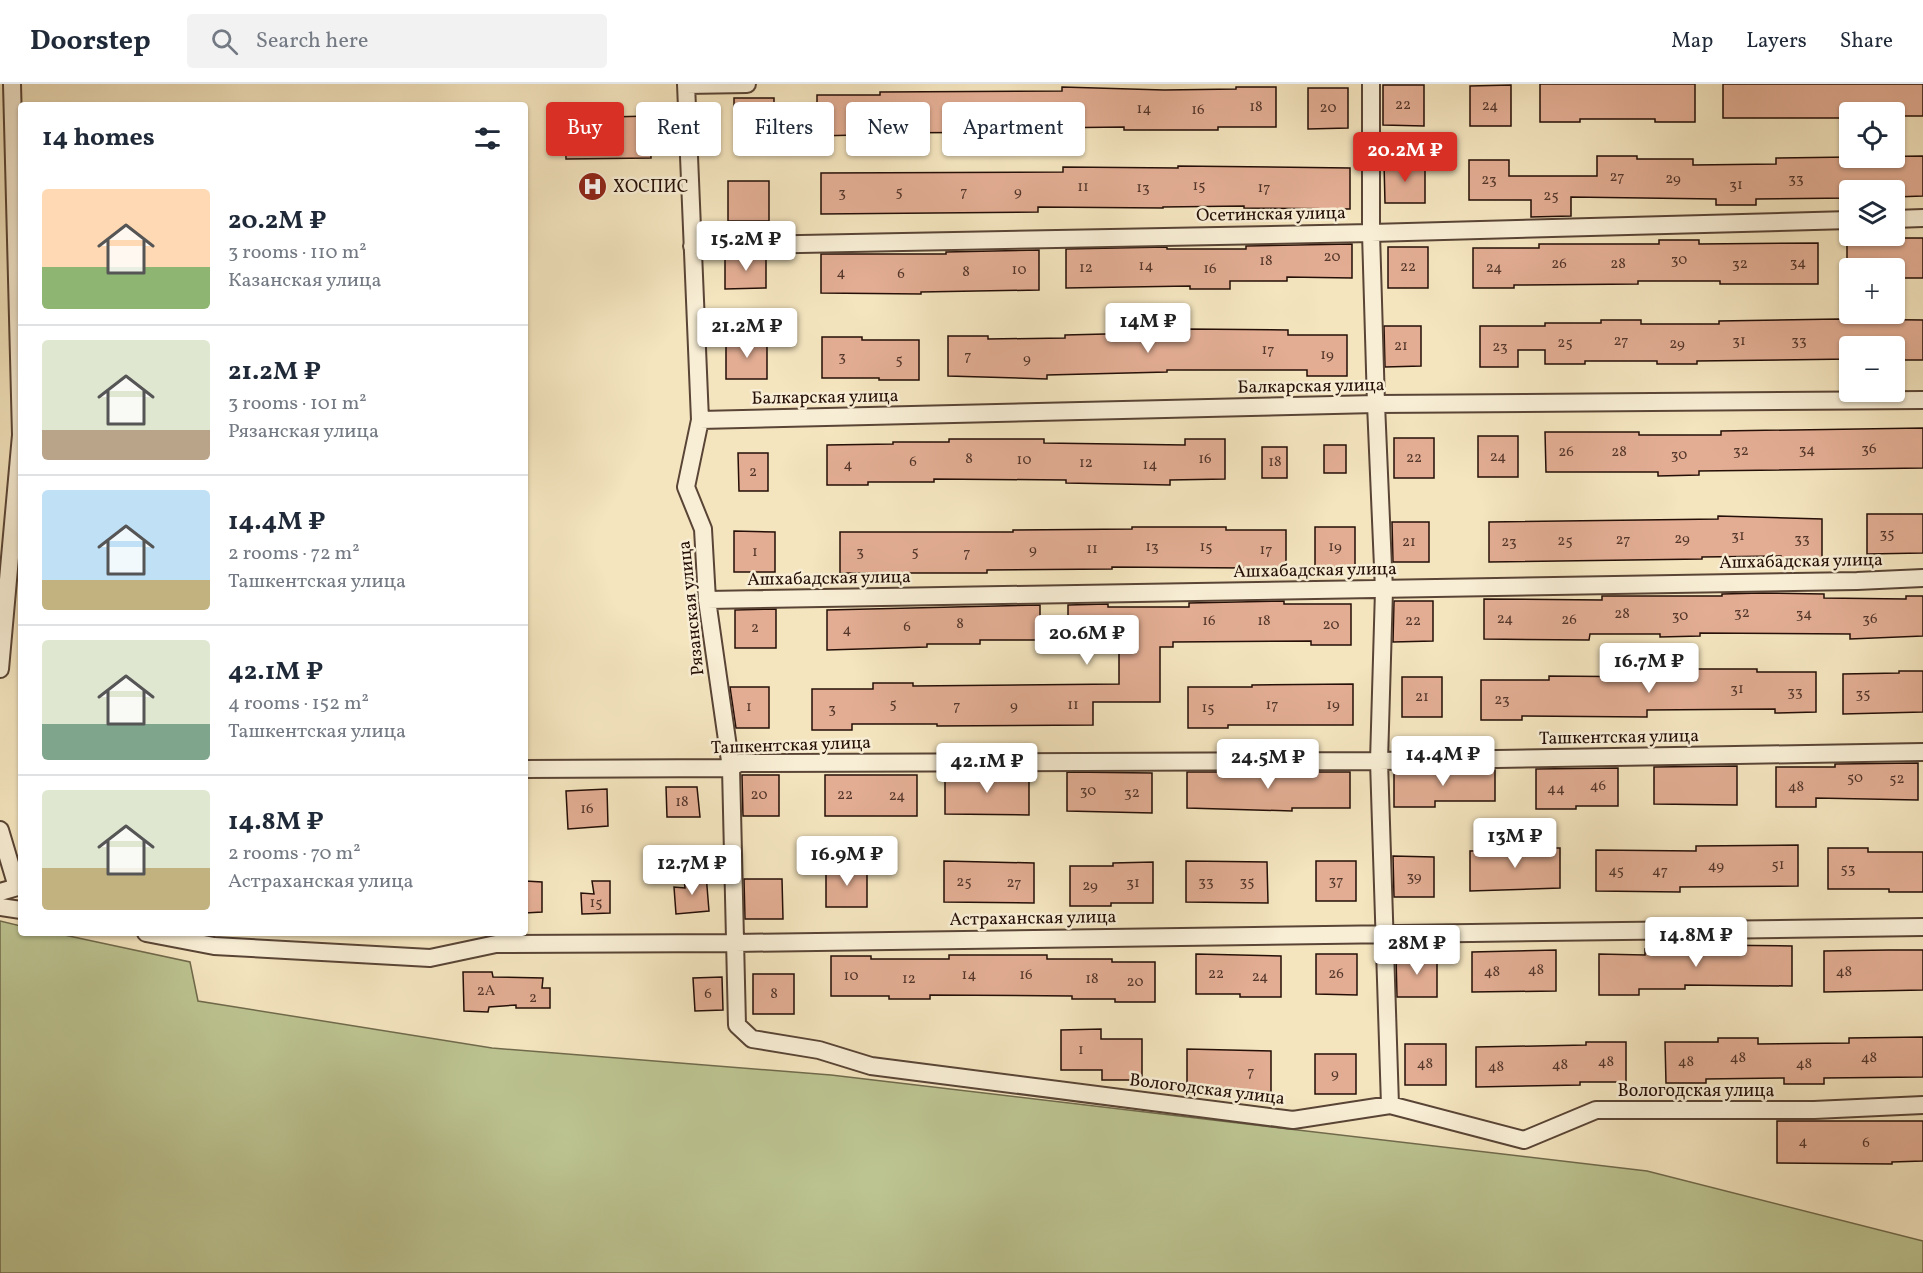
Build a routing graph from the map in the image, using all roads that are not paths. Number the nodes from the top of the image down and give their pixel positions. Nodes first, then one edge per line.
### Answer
1 (12, 84) edge
2 (747, 84) edge
3 (1371, 84) edge
4 (686, 85) edge
5 (1923, 218) edge
6 (1905, 219) edge
7 (1839, 220) edge
8 (1371, 233) junction
9 (692, 246) junction
10 (18, 318) edge
11 (1923, 400) edge
12 (1376, 404) junction
13 (700, 420) junction
14 (18, 468) edge
15 (1923, 578) edge
16 (1384, 590) junction
17 (707, 600) junction
18 (0, 669) edge
19 (1923, 752) edge
20 (1379, 761) junction
21 (731, 768) junction
22 (528, 769) edge
23 (0, 830) edge
24 (18, 883) edge
25 (18, 886) edge
26 (0, 892) edge
27 (0, 907) edge
28 (18, 910) edge
29 (1923, 927) edge
30 (1383, 933) junction
31 (162, 936) edge
32 (735, 942) junction
33 (737, 1025) joint
34 (1923, 1105) edge
35 (1390, 1106) junction

1 - 10 street
2 - 4 street
3 - 8 street
4 - 9 street, Рязанская улица
5 - 6 street
7 - 8 street, Осетинская улица
8 - 9 street, Осетинская улица
8 - 12 street
9 - 13 street, Рязанская улица
11 - 12 street, Балкарская улица
12 - 13 street, Балкарская улица
12 - 16 street
13 - 17 street, Рязанская улица
14 - 18 street
15 - 16 street, Ашхабадская улица
16 - 17 street, Ашхабадская улица
16 - 20 street
17 - 21 street, Рязанская улица
19 - 20 street, Ташкентская улица
20 - 21 street, Ташкентская улица
20 - 30 street
21 - 22 street, Ташкентская улица
21 - 32 street, Рязанская улица
23 - 24 street
25 - 26 street
27 - 28 street
29 - 30 street, Астраханская улица
30 - 32 street, Астраханская улица
30 - 35 street
31 - 32 street, Астраханская улица
32 - 33 street, Рязанская улица
33 - 35 street, Вологодская улица
34 - 35 street, Вологодская улица

